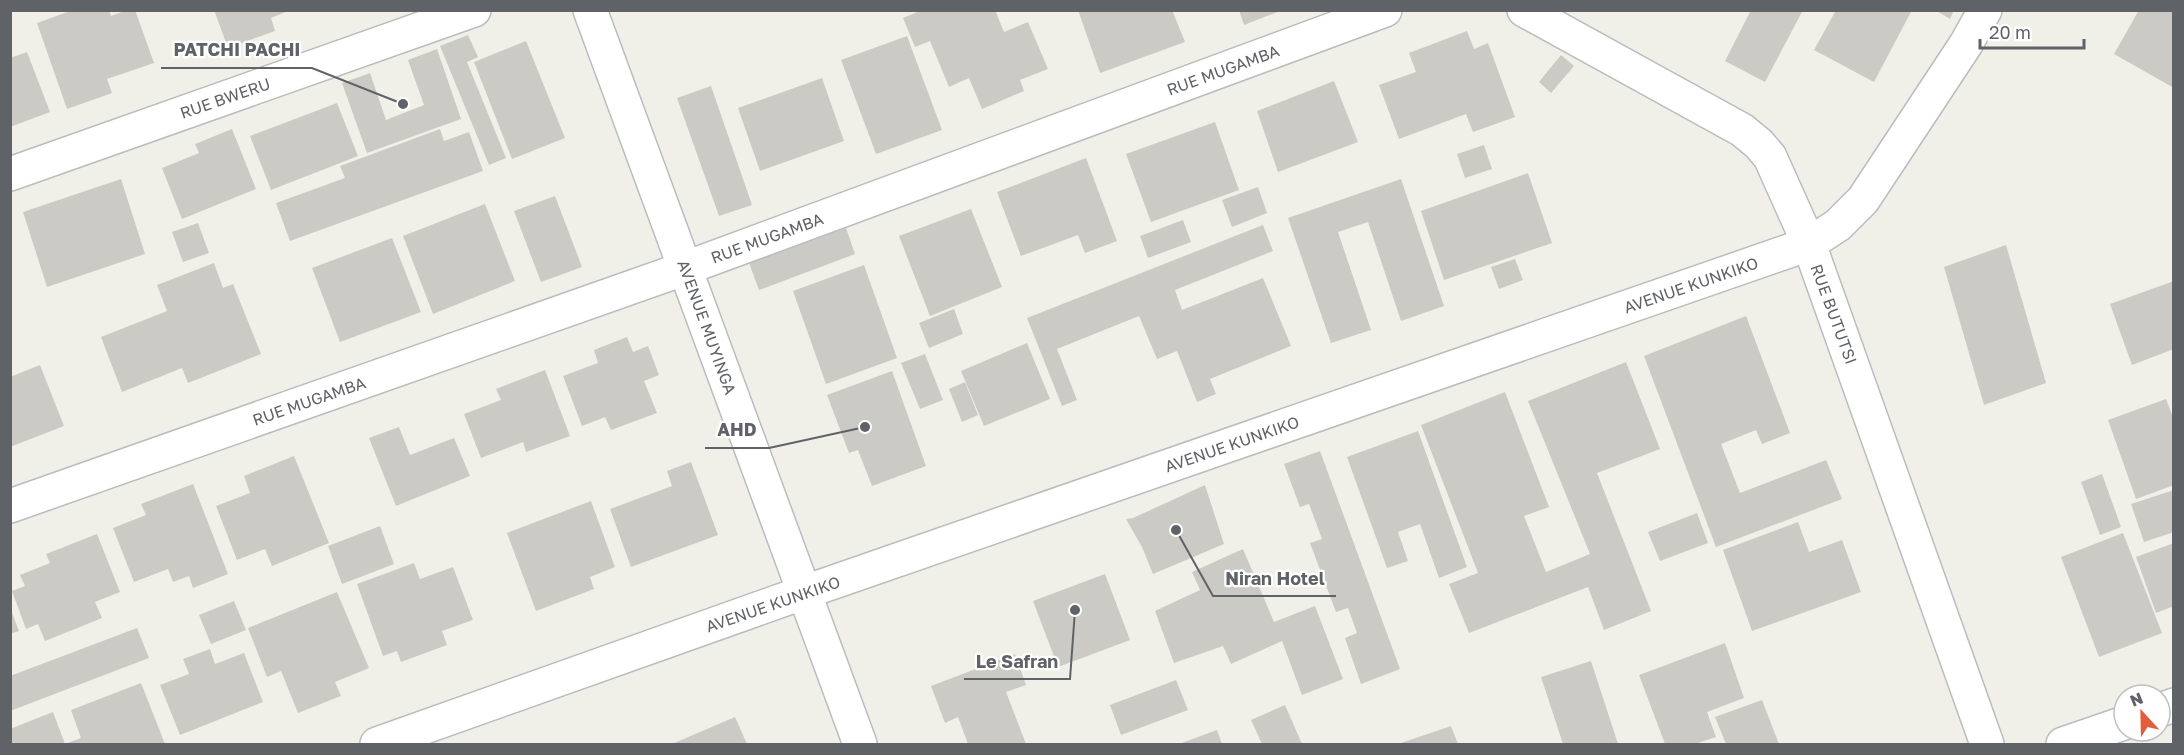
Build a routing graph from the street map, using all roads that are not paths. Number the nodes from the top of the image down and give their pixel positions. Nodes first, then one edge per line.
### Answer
1 (474, 10) edge
2 (590, 10) edge
3 (1385, 10) edge
4 (1524, 10) edge
5 (1985, 10) edge
6 (10, 174) edge
7 (1809, 244) junction
8 (686, 268) junction
9 (10, 506) edge
10 (805, 592) junction
11 (2112, 727) edge
12 (378, 744) edge
13 (860, 744) edge
14 (1987, 744) edge
15 (2063, 744) edge

1 - 6 street, RUE BWERU
2 - 8 street, AVENUE MUYINGA
3 - 8 street, RUE MUGAMBA
4 - 7 street, RUE BUTUTSI
5 - 7 street, AVENUE KUNKIKO
7 - 10 street, AVENUE KUNKIKO
7 - 14 street, RUE BUTUTSI
8 - 9 street, RUE MUGAMBA
8 - 10 street, AVENUE MUYINGA
10 - 12 street, AVENUE KUNKIKO
10 - 13 street, AVENUE MUYINGA
11 - 15 street

